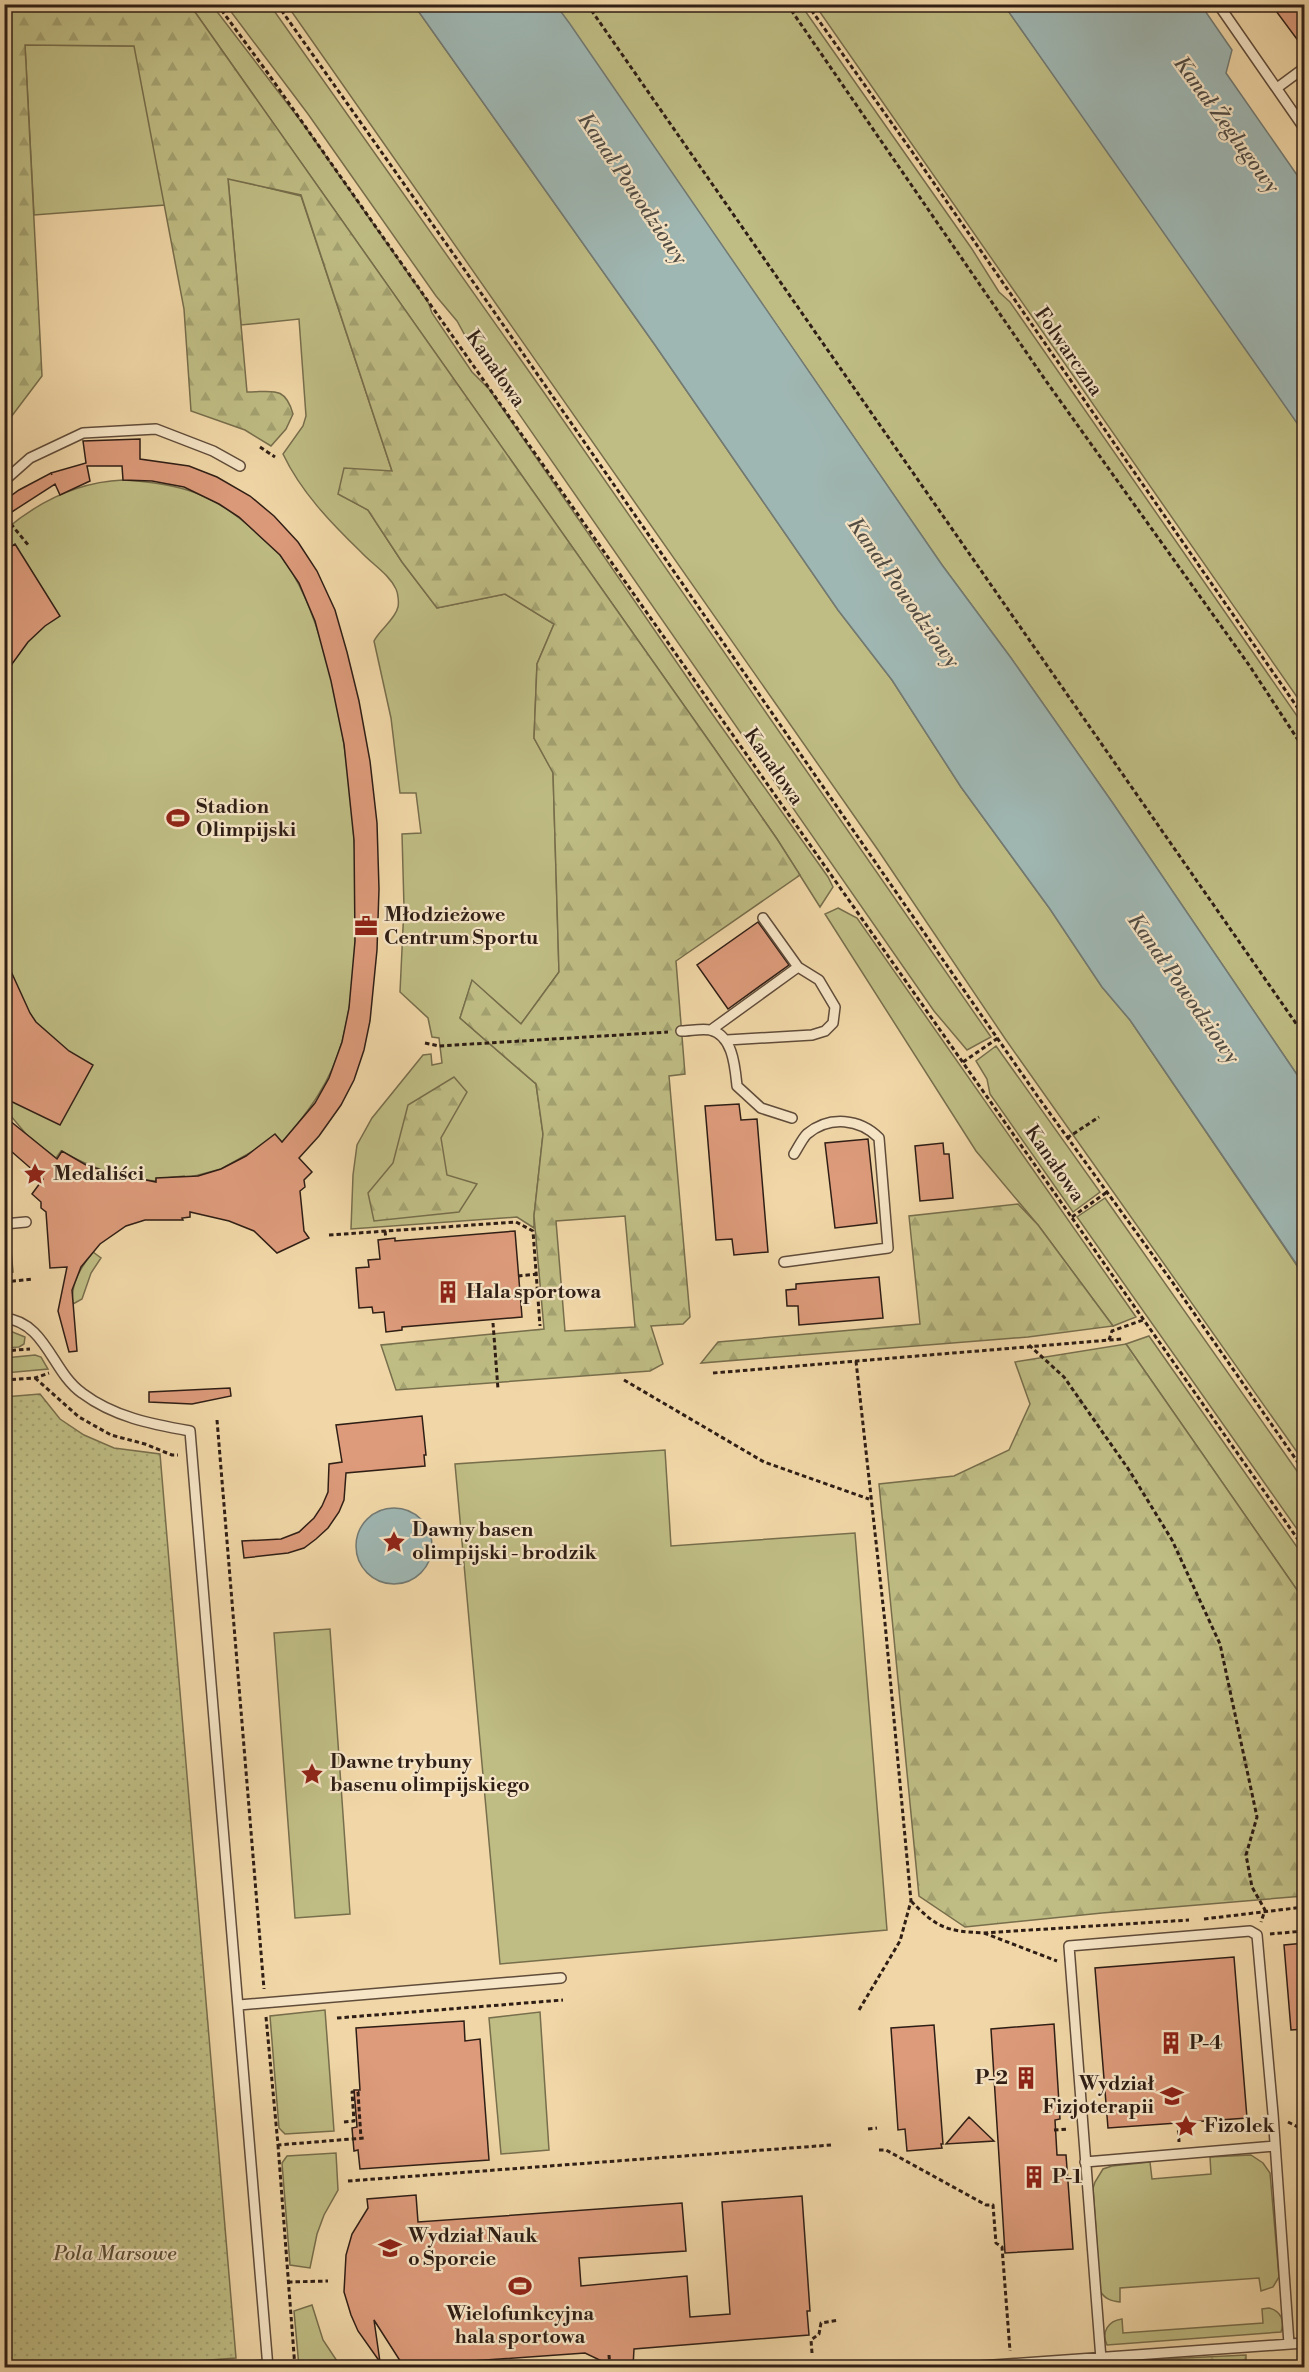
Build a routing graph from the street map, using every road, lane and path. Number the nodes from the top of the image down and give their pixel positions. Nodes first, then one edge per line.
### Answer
1 (217, 4) edge
2 (277, 4) edge
3 (587, 4) edge
4 (787, 4) edge
5 (807, 4) edge
6 (1218, 4) edge
7 (1305, 68) edge
8 (1277, 88) junction
9 (1305, 128) edge
10 (260, 447) dead end
11 (275, 457) dead end
12 (240, 466) dead end
13 (4, 481) edge
14 (6, 518) edge
15 (29, 546) dead end
16 (1305, 717) edge
17 (1305, 749) edge
18 (763, 918) dead end
19 (798, 967) junction
20 (711, 1030) junction
21 (681, 1031) joint
22 (1305, 1035) edge
23 (998, 1038) junction
24 (726, 1040) junction
25 (424, 1043) dead end
26 (963, 1062) junction
27 (1099, 1117) dead end
28 (792, 1118) dead end
29 (1067, 1138) junction
30 (794, 1154) dead end
31 (1107, 1192) junction
32 (1072, 1216) junction
33 (26, 1222) dead end
34 (4, 1224) edge
35 (485, 1224) junction
36 (386, 1231) junction
37 (485, 1231) dead end
38 (329, 1235) dead end
39 (386, 1239) dead end
40 (784, 1262) dead end
41 (537, 1274) junction
42 (518, 1276) dead end
43 (33, 1279) dead end
44 (4, 1282) edge
45 (4, 1318) edge
46 (1144, 1319) junction
47 (493, 1323) dead end
48 (540, 1326) dead end
49 (1122, 1339) dead end
50 (1109, 1340) junction
51 (1029, 1346) junction
52 (46, 1347) junction
53 (4, 1351) edge
54 (856, 1361) junction
55 (59, 1370) junction
56 (713, 1372) dead end
57 (34, 1378) junction
58 (4, 1380) edge
59 (624, 1380) dead end
60 (498, 1389) dead end
61 (217, 1420) dead end
62 (192, 1455) junction
63 (1305, 1471) edge
64 (870, 1500) junction
65 (1305, 1548) edge
66 (911, 1901) junction
67 (1305, 1907) edge
68 (1265, 1910) junction
69 (1191, 1920) dead end
70 (1203, 1920) dead end
71 (1305, 1931) edge
72 (983, 1933) junction
73 (1257, 1935) junction
74 (1070, 1962) junction
75 (561, 1978) dead end
76 (563, 2000) dead end
77 (265, 2002) junction
78 (239, 2005) junction
79 (860, 2010) dead end
80 (337, 2018) dead end
81 (344, 2122) dead end
82 (878, 2128) dead end
83 (1073, 2128) dead end
84 (868, 2129) dead end
85 (1054, 2130) dead end
86 (278, 2145) junction
87 (831, 2145) dead end
88 (1275, 2146) junction
89 (879, 2150) dead end
90 (1085, 2162) junction
91 (348, 2181) dead end
92 (328, 2281) dead end
93 (288, 2282) junction
94 (839, 2320) dead end
95 (1305, 2343) edge
96 (1289, 2344) junction
97 (812, 2353) dead end
98 (609, 2355) dead end
99 (1101, 2358) junction
100 (1011, 2364) junction
101 (268, 2366) edge
102 (224, 2367) edge
103 (295, 2367) edge
104 (610, 2367) edge
105 (907, 2367) edge

1 - 26 path, Kanałowa
2 - 23 path
3 - 22 path
4 - 17 path
5 - 16 path, Folwarczna
6 - 8 lane
7 - 8 lane
8 - 9 lane
10 - 11 path
12 - 13 lane
14 - 15 path
18 - 19 lane
19 - 20 lane
19 - 24 lane
20 - 21 lane
20 - 24 lane
21 - 25 path
23 - 26 path
23 - 29 path
24 - 28 lane
26 - 32 path, Kanałowa
27 - 29 path
29 - 31 path
30 - 40 lane
31 - 32 path
31 - 63 path
32 - 46 path, Kanałowa
33 - 34 lane
35 - 36 path
35 - 37 path
35 - 41 path
36 - 38 path
36 - 39 path
41 - 42 path
41 - 48 path
43 - 44 path
45 - 52 lane
46 - 50 path
46 - 65 path, Kanałowa
47 - 60 path
49 - 50 path
50 - 51 path
51 - 54 path
51 - 68 path
52 - 53 path
52 - 55 lane
54 - 56 path
54 - 64 path
55 - 57 path
55 - 62 lane
57 - 58 path
57 - 62 path
59 - 64 path
61 - 77 path
62 - 78 lane
64 - 66 path
66 - 72 path
66 - 79 path
67 - 68 path
68 - 70 path
69 - 72 path
71 - 73 path
72 - 74 path
73 - 74 lane
73 - 88 lane
74 - 90 lane
75 - 77 lane
76 - 80 path
77 - 78 lane
77 - 86 path
78 - 101 lane
81 - 86 path
82 - 84 path
83 - 85 path
86 - 93 path
87 - 91 path
88 - 90 lane
88 - 96 lane
89 - 100 path
90 - 99 lane
92 - 93 path
93 - 103 path
94 - 97 path
95 - 96 lane
96 - 99 lane
98 - 104 path
99 - 100 lane
100 - 105 lane
101 - 102 lane

